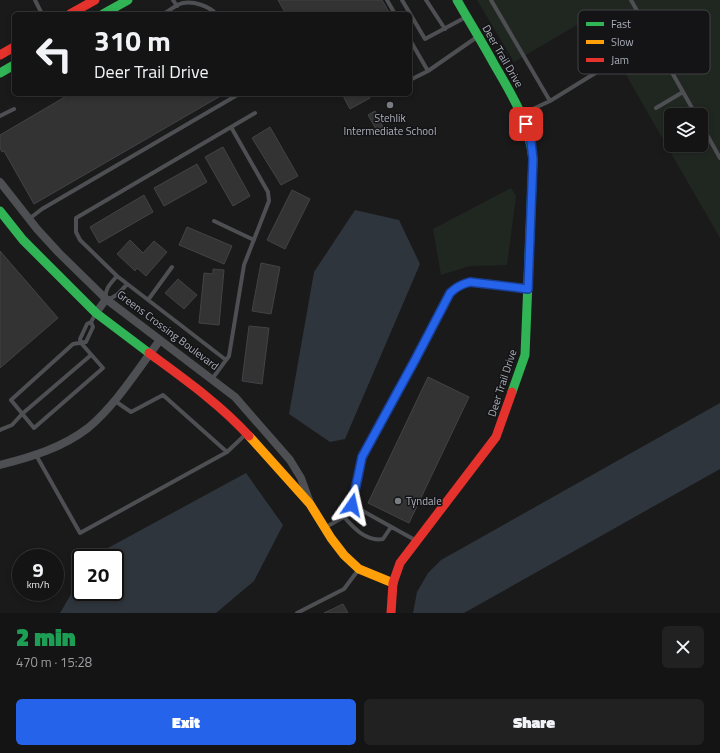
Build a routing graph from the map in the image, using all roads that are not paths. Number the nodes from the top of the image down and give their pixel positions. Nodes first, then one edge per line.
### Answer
1 (35, 0) edge
2 (95, 0) edge
3 (128, 0) edge
4 (174, 0) edge
5 (387, 0) edge
6 (402, 0) edge
7 (426, 0) edge
8 (457, 0) edge
9 (491, 0) edge
10 (630, 0) edge
11 (177, 6) junction
12 (636, 10) edge
13 (41, 12) edge
14 (74, 12) edge
15 (107, 12) edge
16 (166, 12) edge
17 (213, 12) edge
18 (394, 12) edge
19 (409, 12) edge
20 (412, 16) edge
21 (466, 17) junction
22 (445, 29) junction
23 (478, 36) junction
24 (412, 43) edge
25 (12, 48) edge
26 (0, 55) edge
27 (12, 65) edge
28 (428, 71) junction
29 (0, 73) edge
30 (594, 74) edge
31 (673, 74) edge
32 (412, 79) edge
33 (683, 92) junction
34 (235, 96) edge
35 (550, 101) junction
36 (656, 108) dead end
37 (692, 108) edge
38 (14, 109) dead end
39 (255, 113) dead end
40 (522, 114) junction
41 (0, 116) edge
42 (231, 127) junction
43 (708, 137) edge
44 (720, 158) edge
45 (0, 182) edge
46 (0, 211) edge
47 (29, 219) junction
48 (214, 221) dead end
49 (254, 240) junction
50 (172, 267) dead end
51 (117, 276) junction
52 (127, 284) junction
53 (528, 289) junction
54 (106, 298) junction
55 (148, 300) junction
56 (96, 312) junction
57 (91, 322) junction
58 (160, 340) junction
59 (81, 343) junction
60 (150, 354) junction
61 (91, 355) junction
62 (226, 360) junction
63 (212, 379) junction
64 (114, 401) junction
65 (22, 414) junction
66 (0, 430) edge
67 (246, 433) junction
68 (227, 452) junction
69 (36, 455) junction
70 (0, 465) edge
71 (310, 504) junction
72 (352, 505) junction
73 (344, 517) junction
74 (325, 527) junction
75 (391, 527) junction
76 (417, 541) junction
77 (359, 569) junction
78 (393, 583) junction
79 (297, 613) edge
80 (391, 613) edge

1 - 13 lane
2 - 14 street
3 - 15 street
4 - 11 lane
5 - 18 lane
6 - 19 lane
7 - 22 lane
8 - 21 street, Deer Trail Drive
9 - 35 lane
10 - 12 lane
11 - 16 lane
11 - 17 lane
20 - 22 lane
21 - 22 lane
21 - 23 street, Deer Trail Drive
23 - 28 lane
23 - 40 street, Deer Trail Drive
24 - 28 lane
25 - 26 street
27 - 29 street
28 - 32 lane
30 - 35 lane
31 - 33 lane
33 - 36 lane
33 - 37 lane
34 - 47 lane
35 - 40 lane
38 - 41 lane
39 - 42 lane
40 - 53 street, Deer Trail Drive
42 - 49 lane
42 - 51 lane
43 - 44 lane
45 - 47 street, Greens Crossing Boulevard
46 - 56 street, Greens Crossing Boulevard
47 - 54 street, Greens Crossing Boulevard
48 - 49 lane
49 - 62 lane
50 - 55 lane
51 - 52 lane
51 - 54 lane
52 - 54 lane
52 - 55 lane
53 - 72 lane
53 - 76 street, Deer Trail Drive
54 - 56 street
54 - 58 street, Greens Crossing Boulevard
55 - 62 lane
56 - 57 lane
56 - 60 street, Greens Crossing Boulevard
57 - 59 lane
57 - 59 lane
58 - 60 street
58 - 63 street, Greens Crossing Boulevard
59 - 61 lane
59 - 65 lane
60 - 64 street
60 - 67 street, Greens Crossing Boulevard
61 - 65 lane
61 - 65 lane
62 - 63 lane
63 - 71 street, Greens Crossing Boulevard
64 - 68 lane
64 - 69 street
65 - 66 lane
67 - 68 lane
67 - 71 street, Greens Crossing Boulevard
68 - 69 lane
69 - 70 street
71 - 74 street, Greens Crossing Boulevard
72 - 73 lane
72 - 75 lane
73 - 74 lane
73 - 75 lane
74 - 77 street, Greens Crossing Boulevard
75 - 76 lane
76 - 78 street, Deer Trail Drive
77 - 78 street, Greens Crossing Boulevard
77 - 79 lane
78 - 80 street, Deer Trail Drive

